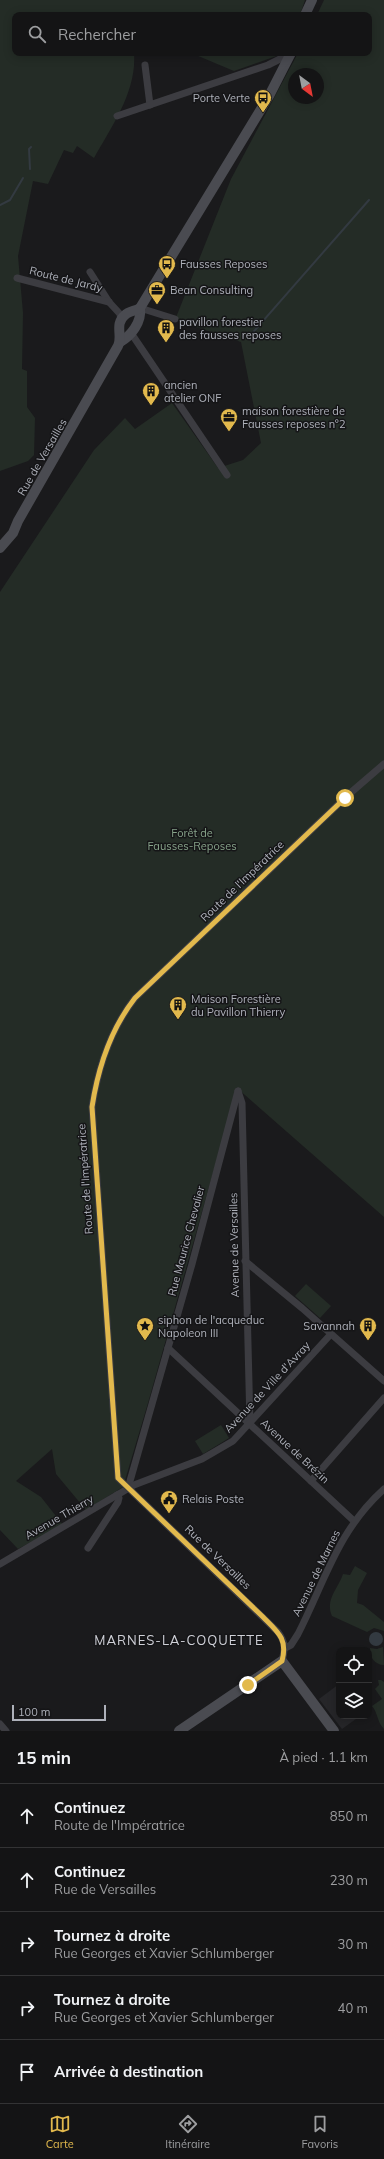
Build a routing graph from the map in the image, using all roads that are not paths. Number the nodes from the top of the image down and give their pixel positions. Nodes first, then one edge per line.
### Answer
1 (312, 0) edge
2 (316, 0) edge
3 (306, 12) edge
4 (311, 12) edge
5 (285, 56) edge
6 (286, 56) edge
7 (145, 65) dead end
8 (150, 105) junction
9 (118, 116) dead end
10 (90, 272) dead end
11 (17, 278) dead end
12 (111, 304) junction
13 (137, 310) junction
14 (175, 319) dead end
15 (121, 321) junction
16 (131, 333) junction
17 (120, 342) junction
18 (227, 475) dead end
19 (18, 521) junction
20 (0, 545) edge
21 (0, 548) edge
22 (384, 764) edge
23 (238, 1091) joint
24 (245, 1261) junction
25 (331, 1334) junction
26 (168, 1348) junction
27 (384, 1381) edge
28 (384, 1398) edge
29 (250, 1424) junction
30 (311, 1481) junction
31 (128, 1488) junction
32 (384, 1489) edge
33 (117, 1495) junction
34 (354, 1521) junction
35 (88, 1548) dead end
36 (0, 1564) edge
37 (285, 1648) junction
38 (282, 1661) junction
39 (179, 1731) edge
40 (334, 1731) edge

1 - 3 main road
2 - 4 main road
5 - 8 street
6 - 13 main road
7 - 8 street
8 - 9 street
10 - 12 street
11 - 12 street, Route de Jardy
12 - 13 street, Route de Jardy
12 - 15 street
13 - 14 street
13 - 15 main road
13 - 16 main road
15 - 17 main road
16 - 17 main road
16 - 18 street
17 - 19 main road, Rue de Versailles
19 - 20 main road
19 - 21 main road
22 - 31 street, Route de l'Impératrice
23 - 24 street, Avenue de Versailles
23 - 26 street, Rue Maurice Chevalier
24 - 25 street
24 - 29 street, Avenue de Versailles
25 - 27 street
25 - 29 street, Avenue de Ville d'Avray
26 - 29 street, Avenue de Brézin
26 - 31 street, Rue Maurice Chevalier
28 - 30 street
29 - 30 street, Avenue de Brézin
29 - 31 street, Avenue de Ville d'Avray
30 - 34 street, Avenue de Brézin
31 - 33 street, Avenue Thierry
31 - 37 street, Rue de Versailles
32 - 34 street, Avenue de Marnes
33 - 35 street
33 - 36 street, Avenue Thierry
34 - 37 street, Avenue de Marnes
37 - 38 street
38 - 39 main road
38 - 40 main road

